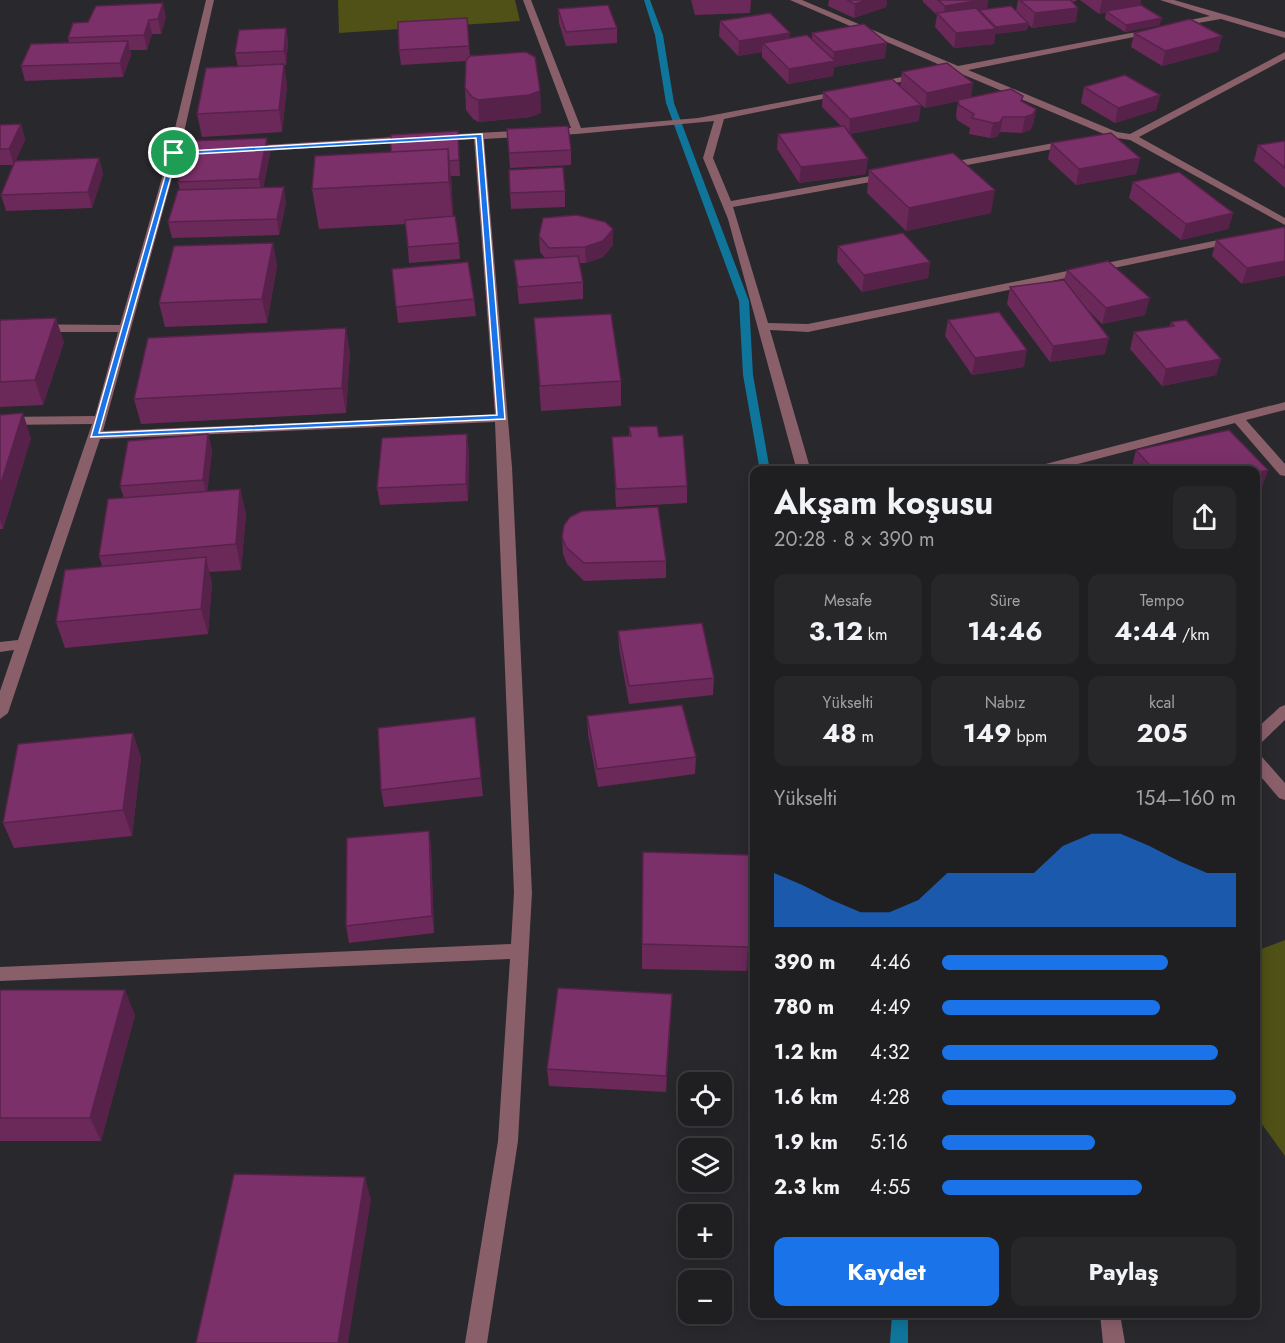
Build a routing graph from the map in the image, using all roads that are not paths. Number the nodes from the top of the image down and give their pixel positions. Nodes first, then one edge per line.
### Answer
1 (210, 0) edge
2 (527, 0) edge
3 (813, 0) edge
4 (1164, 0) edge
5 (797, 1) edge
6 (1221, 17) junction
7 (1285, 35) edge
8 (1285, 55) edge
9 (960, 68) junction
10 (868, 87) edge
11 (857, 89) edge
12 (720, 117) junction
13 (577, 131) junction
14 (479, 135) junction
15 (1114, 135) junction
16 (1132, 137) junction
17 (1091, 140) edge
18 (1079, 142) edge
19 (221, 150) edge
20 (233, 150) edge
21 (174, 153) junction
22 (939, 167) edge
23 (903, 174) edge
24 (727, 205) junction
25 (1285, 222) edge
26 (1250, 236) edge
27 (765, 326) junction
28 (0, 328) edge
29 (125, 329) junction
30 (1285, 406) edge
31 (502, 418) junction
32 (1238, 418) junction
33 (100, 420) junction
34 (0, 421) edge
35 (94, 435) junction
36 (803, 466) edge
37 (1054, 466) edge
38 (1285, 472) edge
39 (23, 644) junction
40 (0, 646) edge
41 (1285, 711) edge
42 (0, 713) edge
43 (1260, 734) edge
44 (1260, 766) edge
45 (1285, 794) edge
46 (519, 951) junction
47 (0, 974) edge
48 (1111, 1318) edge
49 (476, 1343) edge
50 (1114, 1343) edge

1 - 21 street
2 - 13 street
3 - 5 street
4 - 6 street
5 - 9 street
6 - 7 street
6 - 9 street
8 - 16 street
9 - 10 street
9 - 15 street
11 - 12 street
12 - 13 street
12 - 24 street
13 - 14 street
14 - 20 street
14 - 31 street
15 - 16 street
15 - 17 street
16 - 25 street
18 - 22 street
19 - 21 street
21 - 29 street
23 - 24 street
24 - 27 street
26 - 27 street
27 - 36 street
28 - 29 street
29 - 33 street
30 - 32 street
31 - 35 street
31 - 46 street
32 - 37 street
32 - 38 street
33 - 34 street
33 - 35 street
35 - 39 street
39 - 40 street
39 - 42 street
41 - 43 street
44 - 45 street
46 - 47 street
46 - 49 street
48 - 50 street

